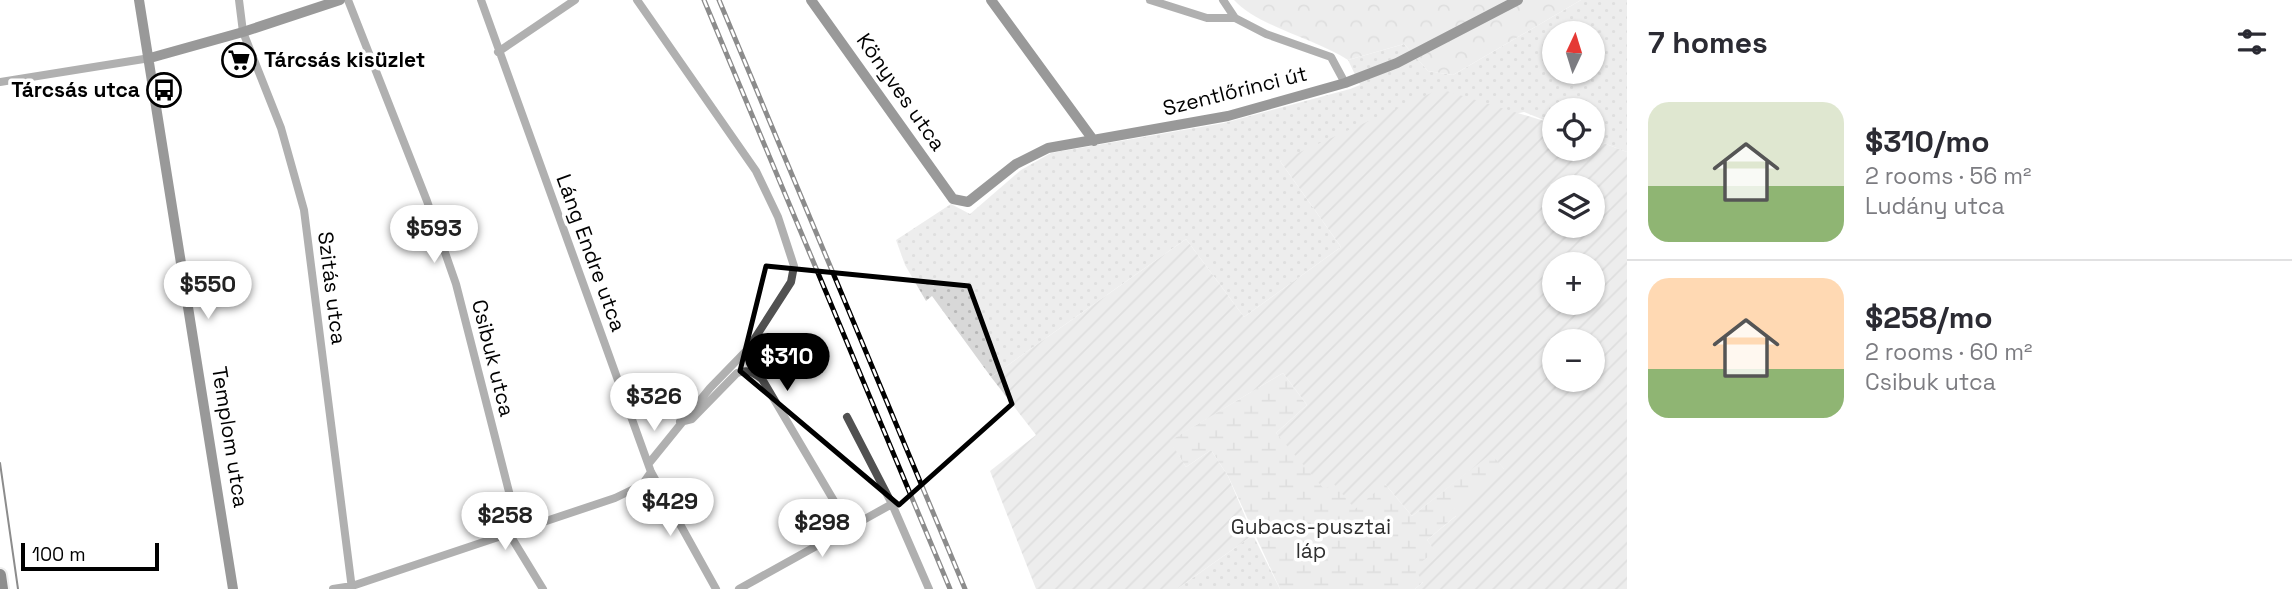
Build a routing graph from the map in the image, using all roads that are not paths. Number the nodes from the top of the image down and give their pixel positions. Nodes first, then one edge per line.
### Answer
1 (139, 0) edge
2 (239, 0) edge
3 (340, 0) edge
4 (348, 0) edge
5 (481, 0) edge
6 (575, 0) edge
7 (637, 0) edge
8 (811, 0) edge
9 (990, 0) edge
10 (1150, 0) edge
11 (1223, 0) edge
12 (1518, 0) edge
13 (303, 6) edge
14 (1235, 18) junction
15 (243, 32) junction
16 (498, 52) junction
17 (150, 58) junction
18 (0, 82) edge
19 (1345, 83) junction
20 (1094, 141) junction
21 (961, 203) joint
22 (847, 417) dead end
23 (680, 422) junction
24 (650, 461) junction
25 (652, 472) junction
26 (892, 504) junction
27 (850, 528) junction
28 (514, 533) junction
29 (0, 575) edge
30 (352, 588) edge
31 (2, 589) edge
32 (233, 589) edge
33 (333, 589) edge
34 (543, 589) edge
35 (716, 589) edge
36 (739, 589) edge
37 (929, 589) edge

1 - 17 main road, Templom utca
2 - 15 street, Szitás utca
3 - 13 main road
4 - 28 street, Csibuk utca
5 - 16 street, Láng Endre utca
6 - 16 street
7 - 23 street
8 - 21 main road, Könyves utca
9 - 20 main road
10 - 14 street
11 - 14 street
12 - 19 main road, Szentlőrinci út
13 - 15 main road
14 - 19 street
15 - 17 main road
15 - 30 street, Szitás utca
16 - 24 street, Láng Endre utca
17 - 18 street
17 - 32 main road, Templom utca
19 - 20 main road, Szentlőrinci út
20 - 21 main road, Szentlőrinci út
22 - 26 street
23 - 24 street
23 - 27 street
24 - 25 street, Láng Endre utca
25 - 28 street
25 - 35 street, Láng Endre utca
26 - 27 street
26 - 37 street
27 - 36 street
28 - 30 street
28 - 34 street, Csibuk utca
29 - 31 main road
30 - 33 street

